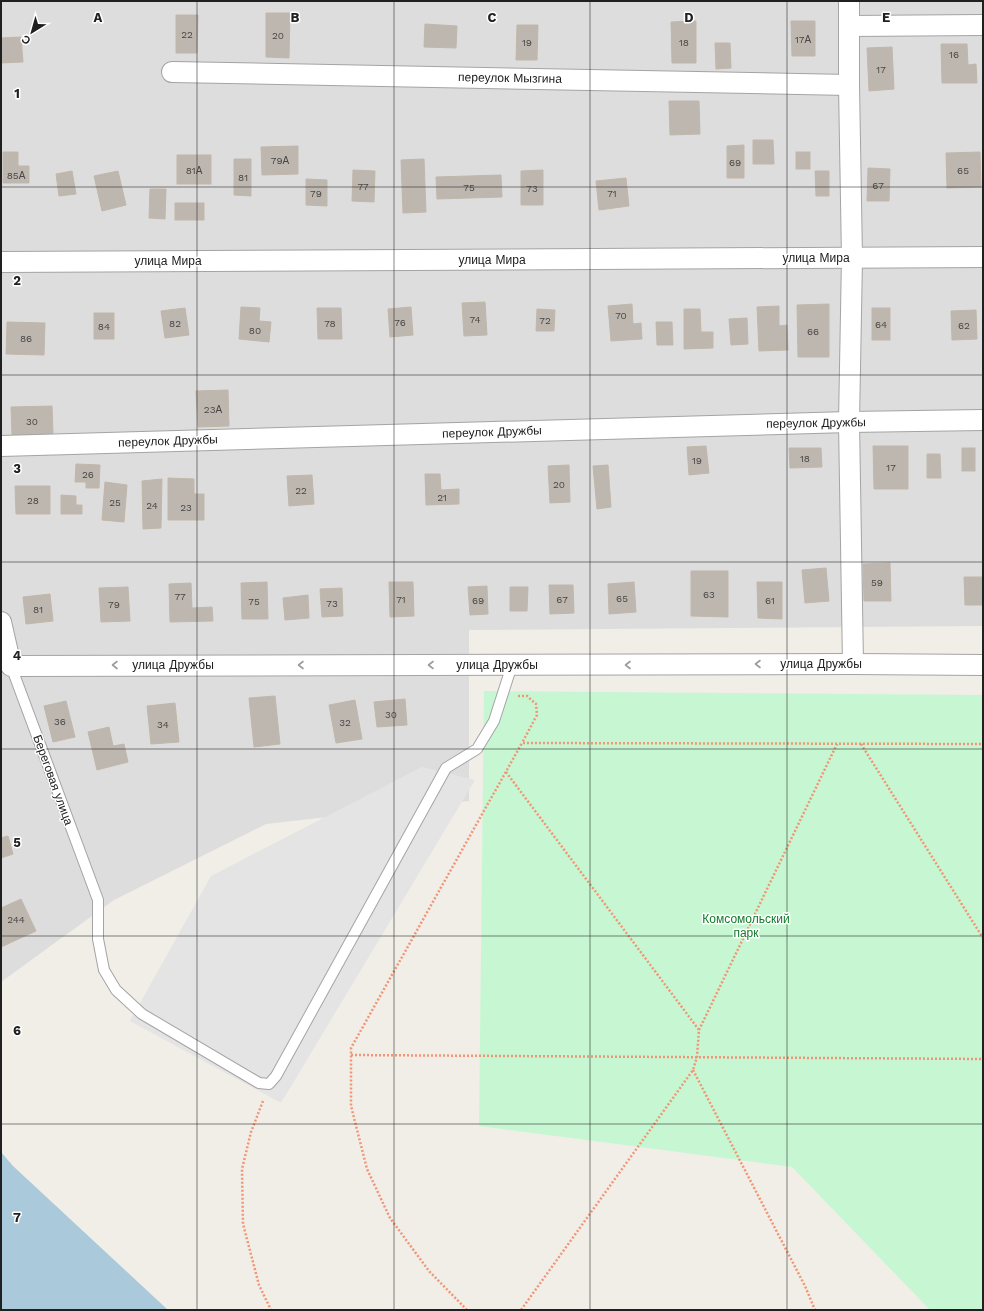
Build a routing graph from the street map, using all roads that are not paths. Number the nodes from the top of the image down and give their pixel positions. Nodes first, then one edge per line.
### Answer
1 (849, 1) edge
2 (850, 26) junction
3 (983, 26) edge
4 (172, 72) dead end
5 (849, 85) junction
6 (983, 257) edge
7 (852, 258) junction
8 (1, 262) edge
9 (983, 420) edge
10 (849, 422) junction
11 (1, 446) edge
12 (1, 622) edge
13 (853, 664) junction
14 (512, 665) junction
15 (983, 665) edge
16 (11, 666) junction

1 - 2 street
2 - 3 street
2 - 5 street
4 - 5 street, переулок Мызгина
5 - 7 street
6 - 7 street, улица Мира
7 - 8 street, улица Мира
7 - 10 street
9 - 10 street, переулок Дружбы
10 - 11 street, переулок Дружбы
10 - 13 street
12 - 16 street, Береговая улица
13 -> 14 street, улица Дружбы
13 - 15 street, улица Дружбы
14 -> 16 street, улица Дружбы
14 - 16 lane, Береговая улица

